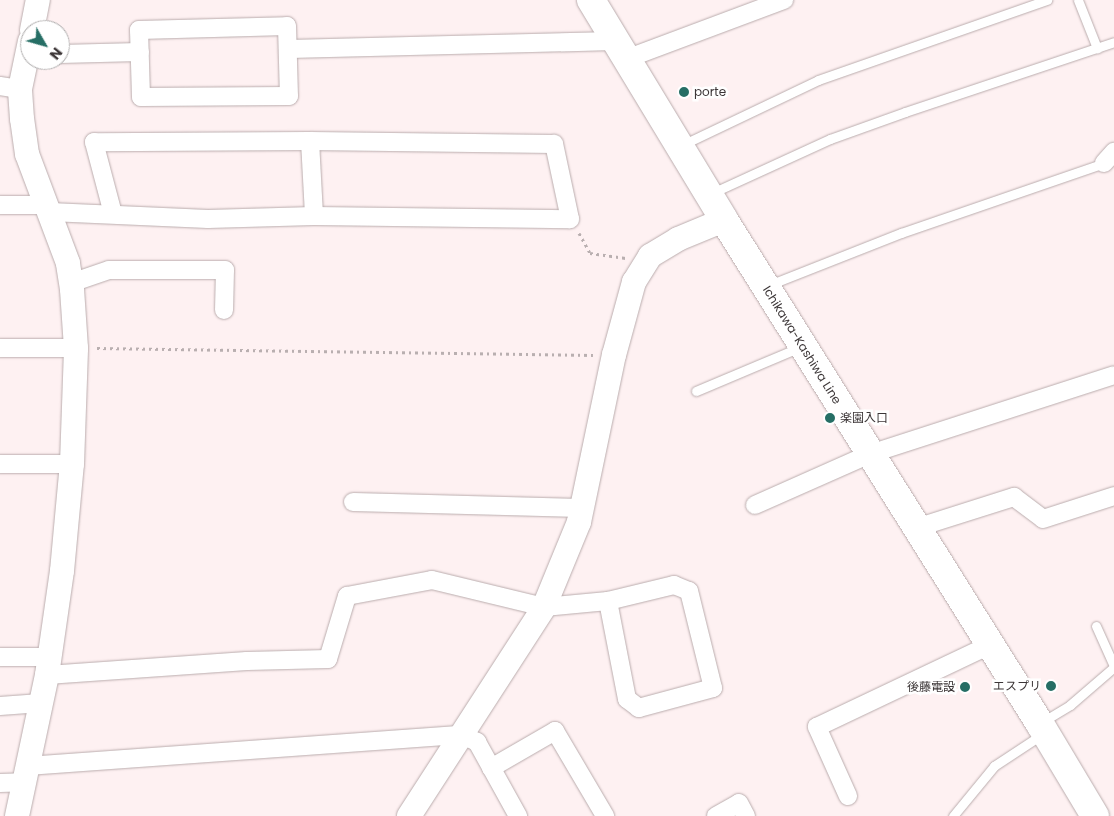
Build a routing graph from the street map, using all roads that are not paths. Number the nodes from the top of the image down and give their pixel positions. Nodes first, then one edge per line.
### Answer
1 (38, 0) edge
2 (591, 0) edge
3 (784, 0) edge
4 (1047, 0) edge
5 (1078, 0) edge
6 (34, 20) edge
7 (1114, 42) edge
8 (1097, 48) junction
9 (289, 49) junction
10 (620, 50) junction
11 (140, 52) junction
12 (70, 54) edge
13 (20, 68) edge
14 (10, 88) edge
15 (310, 141) junction
16 (679, 146) junction
17 (1109, 158) edge
18 (709, 195) junction
19 (0, 205) edge
20 (49, 209) junction
21 (112, 214) junction
22 (314, 216) junction
23 (724, 220) junction
24 (71, 282) junction
25 (766, 286) junction
26 (224, 310) dead end
27 (803, 346) junction
28 (0, 348) edge
29 (76, 348) junction
30 (1114, 375) edge
31 (696, 391) dead end
32 (870, 454) junction
33 (0, 464) edge
34 (72, 464) junction
35 (1114, 496) edge
36 (353, 502) dead end
37 (756, 506) dead end
38 (582, 508) junction
39 (916, 528) junction
40 (608, 601) junction
41 (544, 607) junction
42 (1096, 626) dead end
43 (990, 645) junction
44 (0, 657) edge
45 (48, 666) junction
46 (1114, 666) edge
47 (41, 703) junction
48 (0, 706) edge
49 (1042, 728) junction
50 (462, 735) junction
51 (491, 768) junction
52 (17, 777) edge
53 (848, 796) dead end
54 (410, 815) edge
55 (17, 816) edge
56 (518, 816) edge
57 (605, 816) edge
58 (716, 816) edge
59 (746, 816) edge
60 (953, 816) edge
61 (1095, 816) edge

1 - 6 street
2 - 10 main road, Ichikawa-Kashiwa Line
3 - 10 street
4 - 16 lane
5 - 8 lane
7 - 8 lane
8 - 18 lane
9 - 10 street
9 - 11 street
9 - 11 street
10 - 16 main road, Ichikawa-Kashiwa Line
11 - 12 street
13 - 14 street
14 - 20 street
15 - 21 street
15 - 22 street
15 - 22 street
16 - 18 main road, Ichikawa-Kashiwa Line
17 - 25 lane
18 - 23 main road, Ichikawa-Kashiwa Line
19 - 20 street
20 - 21 street
20 - 24 street
21 - 22 street
23 - 25 main road, Ichikawa-Kashiwa Line
23 - 38 street
24 - 26 street
24 - 29 street
25 - 27 main road, Ichikawa-Kashiwa Line
27 - 31 lane
27 - 32 main road, Ichikawa-Kashiwa Line
28 - 29 street
29 - 34 street
30 - 32 street
32 - 37 street
32 - 39 main road, Ichikawa-Kashiwa Line
33 - 34 street
34 - 45 street
35 - 39 street
36 - 38 street
38 - 41 street
39 - 43 main road, Ichikawa-Kashiwa Line
40 - 40 street
40 - 41 street
41 - 45 street
41 - 50 street
42 - 46 lane
43 - 49 main road, Ichikawa-Kashiwa Line
43 - 53 street
44 - 45 street
45 - 47 street
46 - 49 lane
47 - 48 street
47 - 52 street
49 - 60 lane
49 - 61 main road, Ichikawa-Kashiwa Line
50 - 51 street
50 - 52 street
50 - 54 street
51 - 56 street
51 - 57 street
52 - 55 street
58 - 59 street

